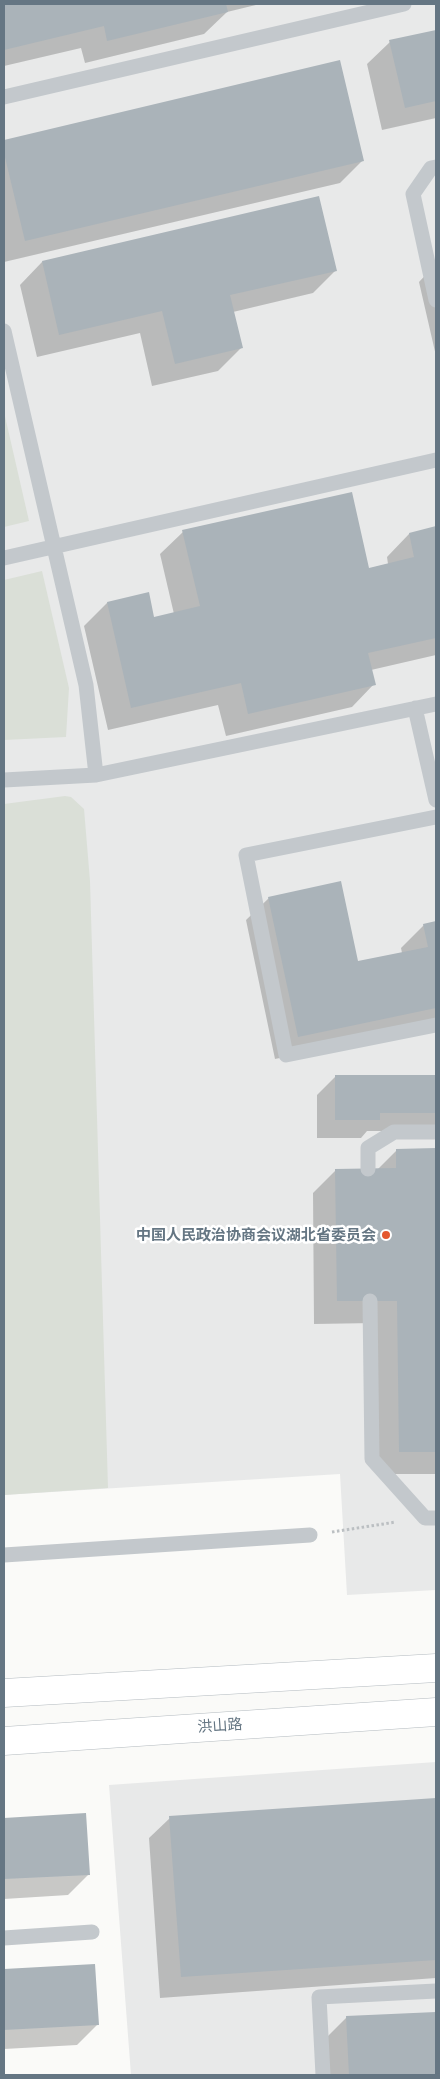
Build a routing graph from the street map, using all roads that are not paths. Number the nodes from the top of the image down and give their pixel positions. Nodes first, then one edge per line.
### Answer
1 (404, 4) edge
2 (368, 8) edge
3 (4, 97) edge
4 (436, 166) edge
5 (436, 300) edge
6 (4, 331) edge
7 (436, 460) edge
8 (54, 547) junction
9 (4, 558) edge
10 (436, 704) edge
11 (415, 708) junction
12 (96, 775) junction
13 (4, 780) edge
14 (436, 800) edge
15 (436, 816) edge
16 (436, 1025) edge
17 (436, 1132) edge
18 (368, 1169) dead end
19 (370, 1301) dead end
20 (431, 1518) edge
21 (310, 1536) road end
22 (4, 1555) edge
23 (436, 1668) edge
24 (4, 1692) edge
25 (436, 1712) edge
26 (4, 1741) edge
27 (92, 1932) dead end
28 (4, 1938) edge
29 (436, 1991) edge
30 (323, 2075) edge

1 - 2 lane
2 - 3 lane
4 - 5 lane
6 - 8 lane
7 - 8 lane
8 - 9 lane
8 - 12 lane
10 - 11 lane
11 - 12 lane
11 - 14 lane
12 - 13 lane
15 - 16 lane
17 - 18 lane
19 - 20 lane
21 - 22 lane
23 - 24 main road
25 - 26 main road, 洪山路
27 - 28 lane
29 - 30 lane

